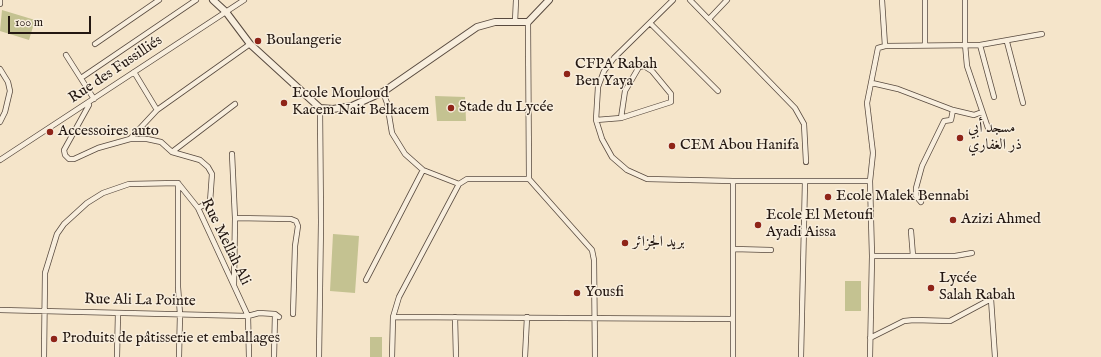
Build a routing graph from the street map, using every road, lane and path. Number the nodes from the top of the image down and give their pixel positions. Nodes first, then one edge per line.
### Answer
1 (0, 0) edge
2 (159, 0) edge
3 (196, 0) edge
4 (213, 0) edge
5 (244, 0) edge
6 (516, 0) edge
7 (549, 0) edge
8 (673, 0) edge
9 (690, 0) edge
10 (727, 0) edge
11 (882, 0) edge
12 (925, 0) edge
13 (965, 0) edge
14 (0, 4) edge
15 (226, 12) junction
16 (709, 19) junction
17 (515, 22) junction
18 (528, 22) junction
19 (650, 23) junction
20 (1042, 34) dead end
21 (1007, 42) junction
22 (96, 44) dead end
23 (250, 44) junction
24 (965, 44) junction
25 (925, 45) junction
26 (885, 46) junction
27 (980, 46) junction
28 (66, 55) dead end
29 (0, 69) edge
30 (134, 72) junction
31 (81, 78) junction
32 (872, 83) junction
33 (718, 91) dead end
34 (383, 92) junction
35 (994, 97) dead end
36 (94, 99) junction
37 (90, 103) junction
38 (1023, 103) dead end
39 (236, 104) dead end
40 (320, 108) junction
41 (157, 110) junction
42 (953, 110) junction
43 (982, 112) junction
44 (621, 118) junction
45 (596, 120) junction
46 (0, 122) edge
47 (988, 128) dead end
48 (130, 139) junction
49 (172, 152) junction
50 (232, 154) dead end
51 (0, 160) edge
52 (806, 162) dead end
53 (423, 170) junction
54 (529, 179) junction
55 (805, 181) junction
56 (870, 181) junction
57 (733, 182) junction
58 (178, 183) junction
59 (459, 184) junction
60 (921, 202) dead end
61 (198, 208) junction
62 (235, 218) junction
63 (911, 232) dead end
64 (733, 249) junction
65 (771, 250) dead end
66 (972, 253) dead end
67 (872, 256) junction
68 (913, 256) junction
69 (366, 280) dead end
70 (234, 286) junction
71 (0, 310) edge
72 (43, 311) junction
73 (118, 313) junction
74 (180, 314) junction
75 (293, 314) dead end
76 (248, 316) junction
77 (393, 317) junction
78 (456, 317) junction
79 (527, 317) junction
80 (595, 317) junction
81 (733, 320) junction
82 (870, 338) junction
83 (44, 357) edge
84 (117, 357) edge
85 (178, 357) edge
86 (249, 357) edge
87 (274, 357) edge
88 (319, 357) edge
89 (392, 357) edge
90 (456, 357) edge
91 (525, 357) edge
92 (595, 357) edge
93 (733, 357) edge
94 (802, 357) edge
95 (870, 357) edge
96 (995, 357) edge

1 - 14 street
2 - 22 street
3 - 31 street
4 - 15 street
5 - 15 street, Rue des Fussilliés
6 - 17 street
7 - 18 street
8 - 19 street
9 - 16 street
10 - 16 street
11 - 26 street
12 - 25 street
13 - 24 street
15 - 23 street
15 - 30 street, Rue des Fussilliés
16 - 52 street
17 - 18 street
17 - 34 street
18 - 54 street
19 - 33 street
19 - 45 street
20 - 21 street
21 - 27 street
21 - 38 street
23 - 40 street
23 - 41 street
24 - 25 street
24 - 27 street
24 - 43 street
25 - 26 street
26 - 32 street
27 - 35 street
28 - 31 street
29 - 46 street
30 - 36 street, Rue des Fussilliés
30 - 41 street
31 - 36 street
32 - 42 street
32 - 56 street
34 - 40 street
34 - 53 street
36 - 37 street, Rue des Fussilliés
37 - 48 street
37 - 51 street, Rue des Fussilliés
39 - 49 street
40 - 88 street
41 - 48 street
42 - 43 street
42 - 60 street
43 - 47 street
44 - 44 street
44 - 45 street
45 - 57 street
48 - 49 street
49 - 61 street
50 - 62 street
53 - 59 street
53 - 69 street
54 - 59 street
54 - 80 street
55 - 56 street
55 - 57 street
55 - 94 street
56 - 67 street
57 - 64 street
58 - 61 street, Rue Mellah Ali
58 - 72 street
58 - 74 street
59 - 77 street
61 - 70 street, Rue Mellah Ali
62 - 70 street
62 - 75 street
63 - 68 street
64 - 65 street
64 - 81 street
66 - 68 street
67 - 68 street
67 - 82 street
70 - 76 street, Rue Mellah Ali
71 - 72 street, Rue Ali La Pointe
72 - 73 street, Rue Ali La Pointe
72 - 83 street
73 - 74 street, Rue Ali La Pointe
73 - 84 street
74 - 76 street, Rue Ali La Pointe
74 - 85 street
76 - 86 street
76 - 87 street, Rue Ali La Pointe
77 - 78 street
77 - 89 street
78 - 79 street
78 - 90 street
79 - 80 street
79 - 91 street
80 - 81 street
80 - 92 street
81 - 93 street
82 - 95 street
82 - 96 street

